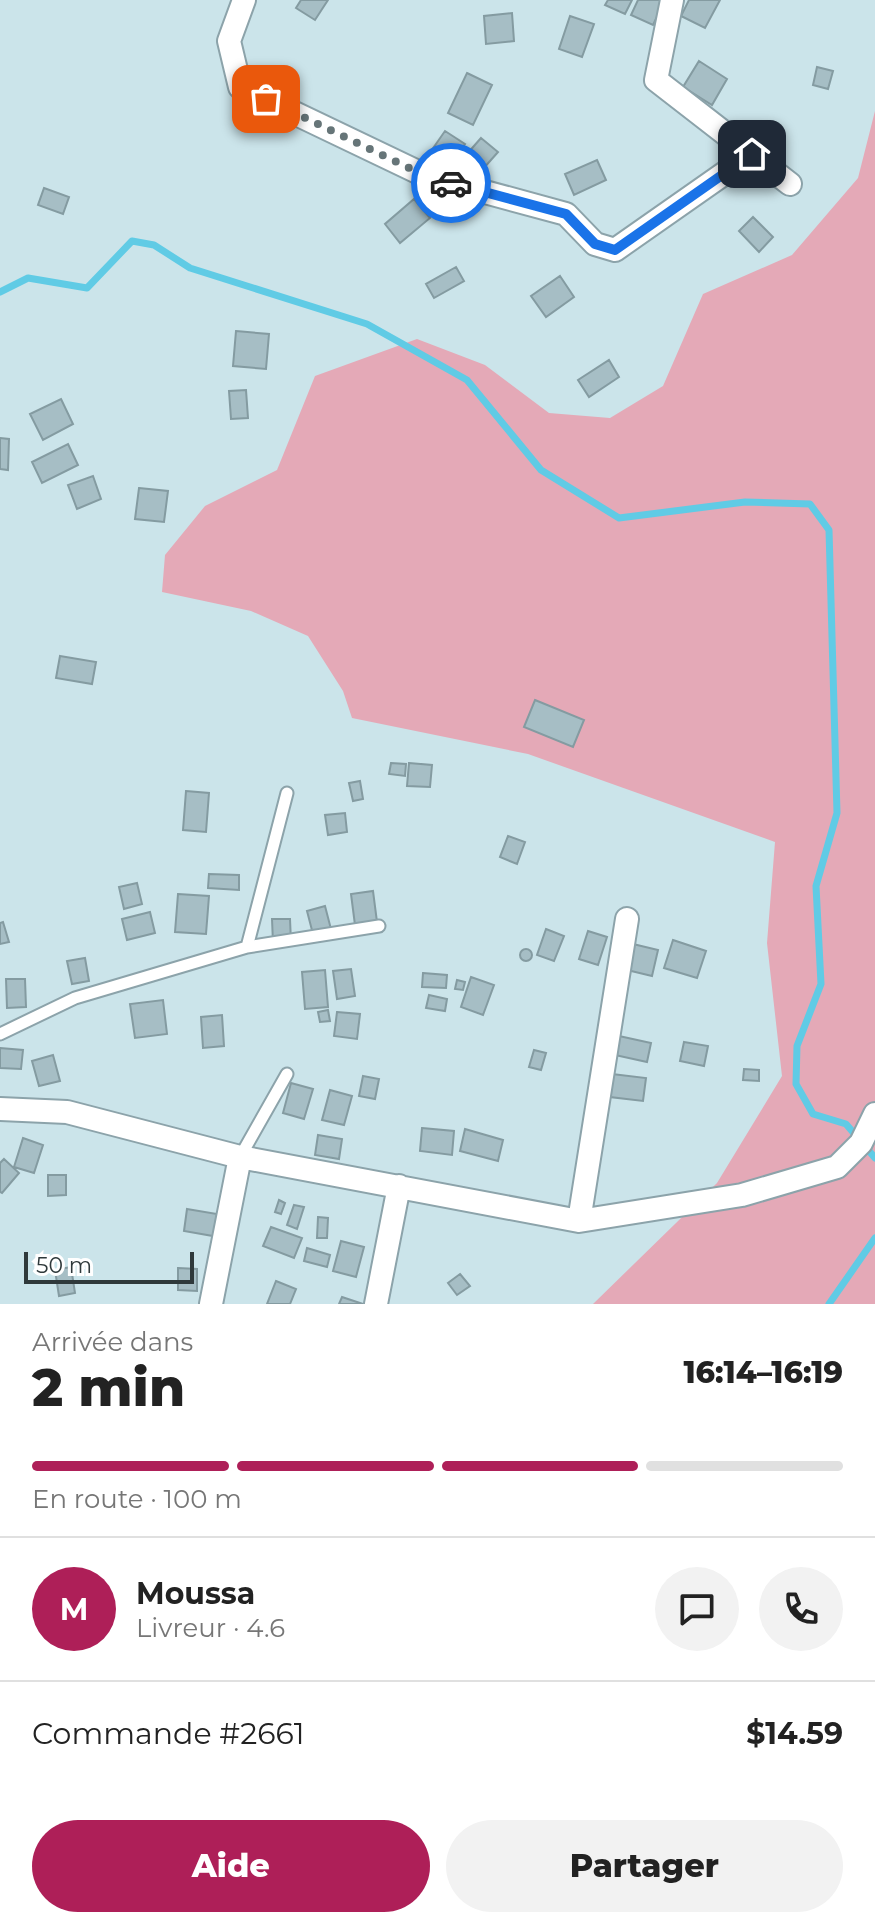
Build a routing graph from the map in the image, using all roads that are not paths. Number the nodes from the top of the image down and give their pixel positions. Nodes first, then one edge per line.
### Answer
1 (244, 0) edge
2 (672, 0) edge
3 (752, 154) junction
4 (790, 184) dead end
5 (287, 793) dead end
6 (627, 919) dead end
7 (379, 926) dead end
8 (247, 947) junction
9 (0, 1034) edge
10 (287, 1074) dead end
11 (0, 1109) edge
12 (875, 1114) edge
13 (240, 1157) junction
14 (399, 1186) junction
15 (579, 1221) junction
16 (211, 1304) edge
17 (376, 1304) edge

1 - 3 street
2 - 3 street
3 - 4 street
5 - 8 lane
6 - 15 street
7 - 8 lane
8 - 9 lane
10 - 13 lane
11 - 13 street
12 - 15 street
13 - 14 street
13 - 16 street
14 - 15 street
14 - 17 street

